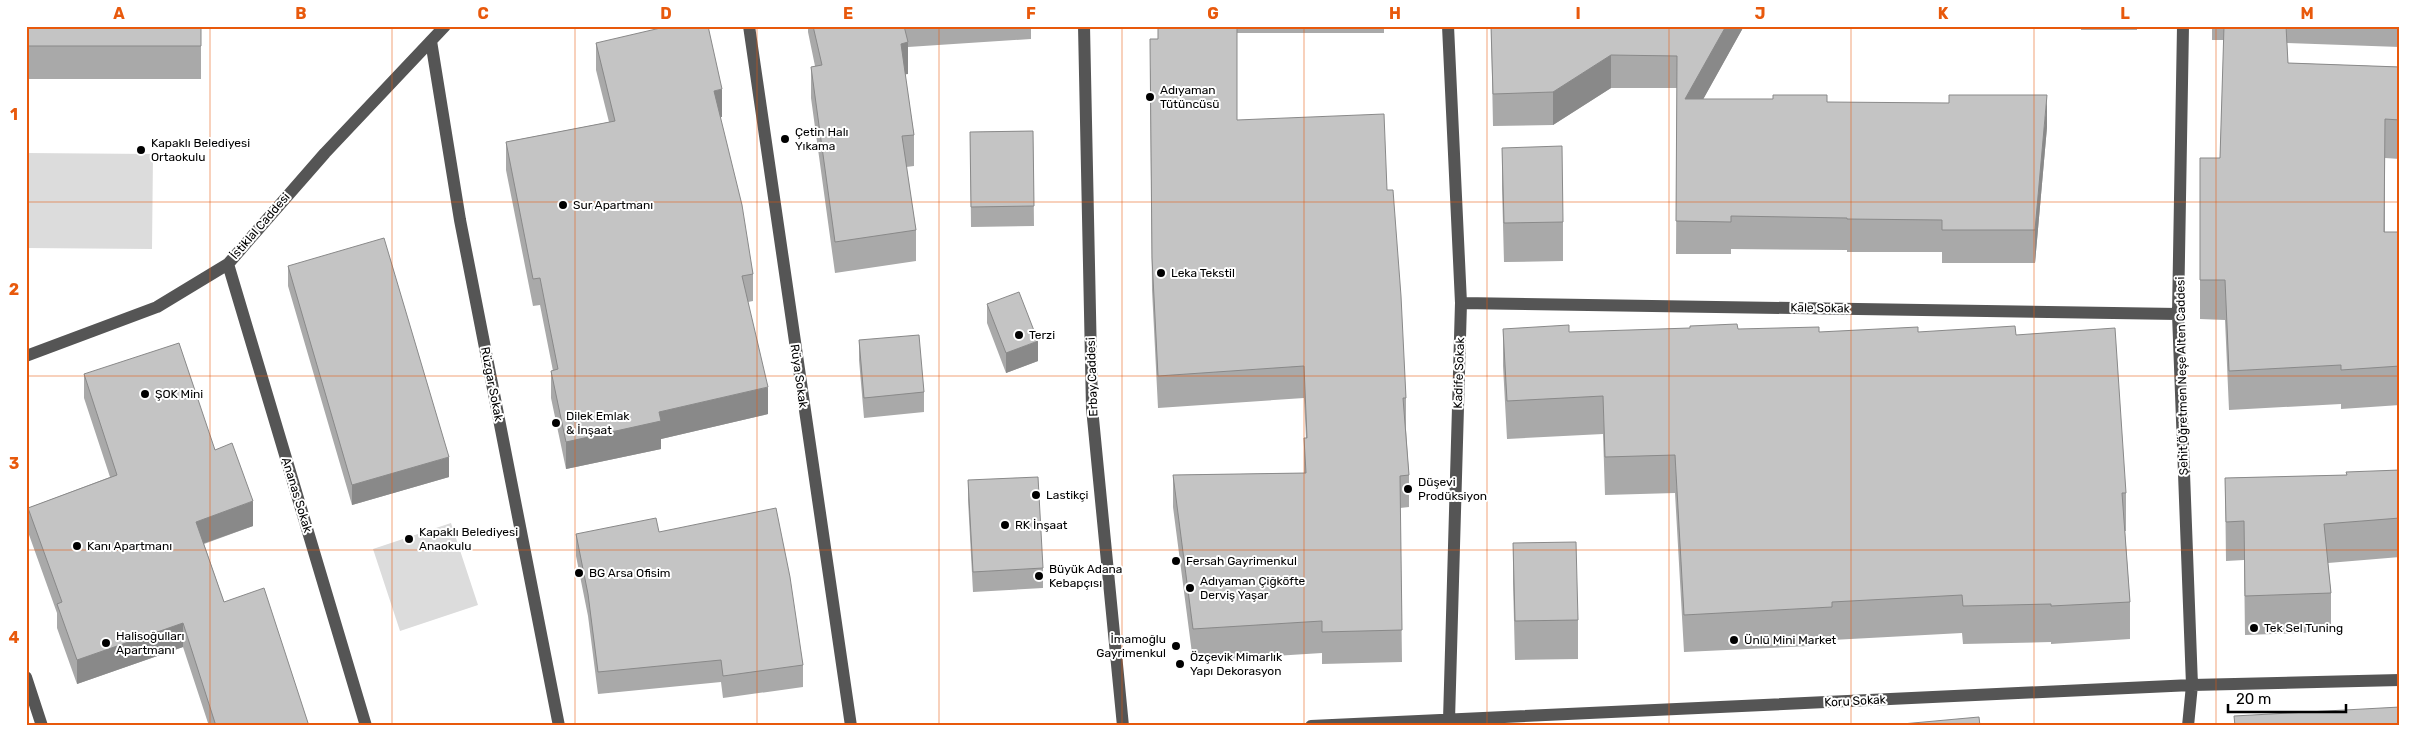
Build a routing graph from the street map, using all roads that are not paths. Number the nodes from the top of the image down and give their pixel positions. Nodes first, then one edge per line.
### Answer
1 (445, 26) edge
2 (749, 26) edge
3 (1084, 26) edge
4 (1448, 26) edge
5 (2183, 26) edge
6 (432, 41) junction
7 (228, 264) junction
8 (1461, 303) junction
9 (2178, 314) junction
10 (26, 356) edge
11 (26, 677) edge
12 (2400, 680) edge
13 (2192, 685) junction
14 (1449, 720) junction
15 (42, 726) edge
16 (366, 726) edge
17 (559, 726) edge
18 (851, 726) edge
19 (1123, 726) edge
20 (1311, 726) edge
21 (2188, 726) edge

1 - 6 street, İstiklal Caddesi
2 - 18 street, Rüya Sokak
3 - 19 street, Erbay Caddesi
4 - 8 street, Kadife Sokak
5 - 9 street, Şehit Öğretmen Neşe Alten Caddesi
6 - 7 street, İstiklal Caddesi
6 - 17 street, Rüzgar Sokak
7 - 10 street, İstiklal Caddesi
7 - 16 street, Ananas Sokak
8 - 9 street, Kale Sokak
8 - 14 street, Kadife Sokak
9 - 13 street, Şehit Öğretmen Neşe Alten Caddesi
11 - 15 street
12 - 13 street, Koru Sokak
13 - 14 street, Koru Sokak
13 - 21 street, Şehit Öğretmen Neşe Alten Caddesi
14 - 20 street, Koru Sokak

